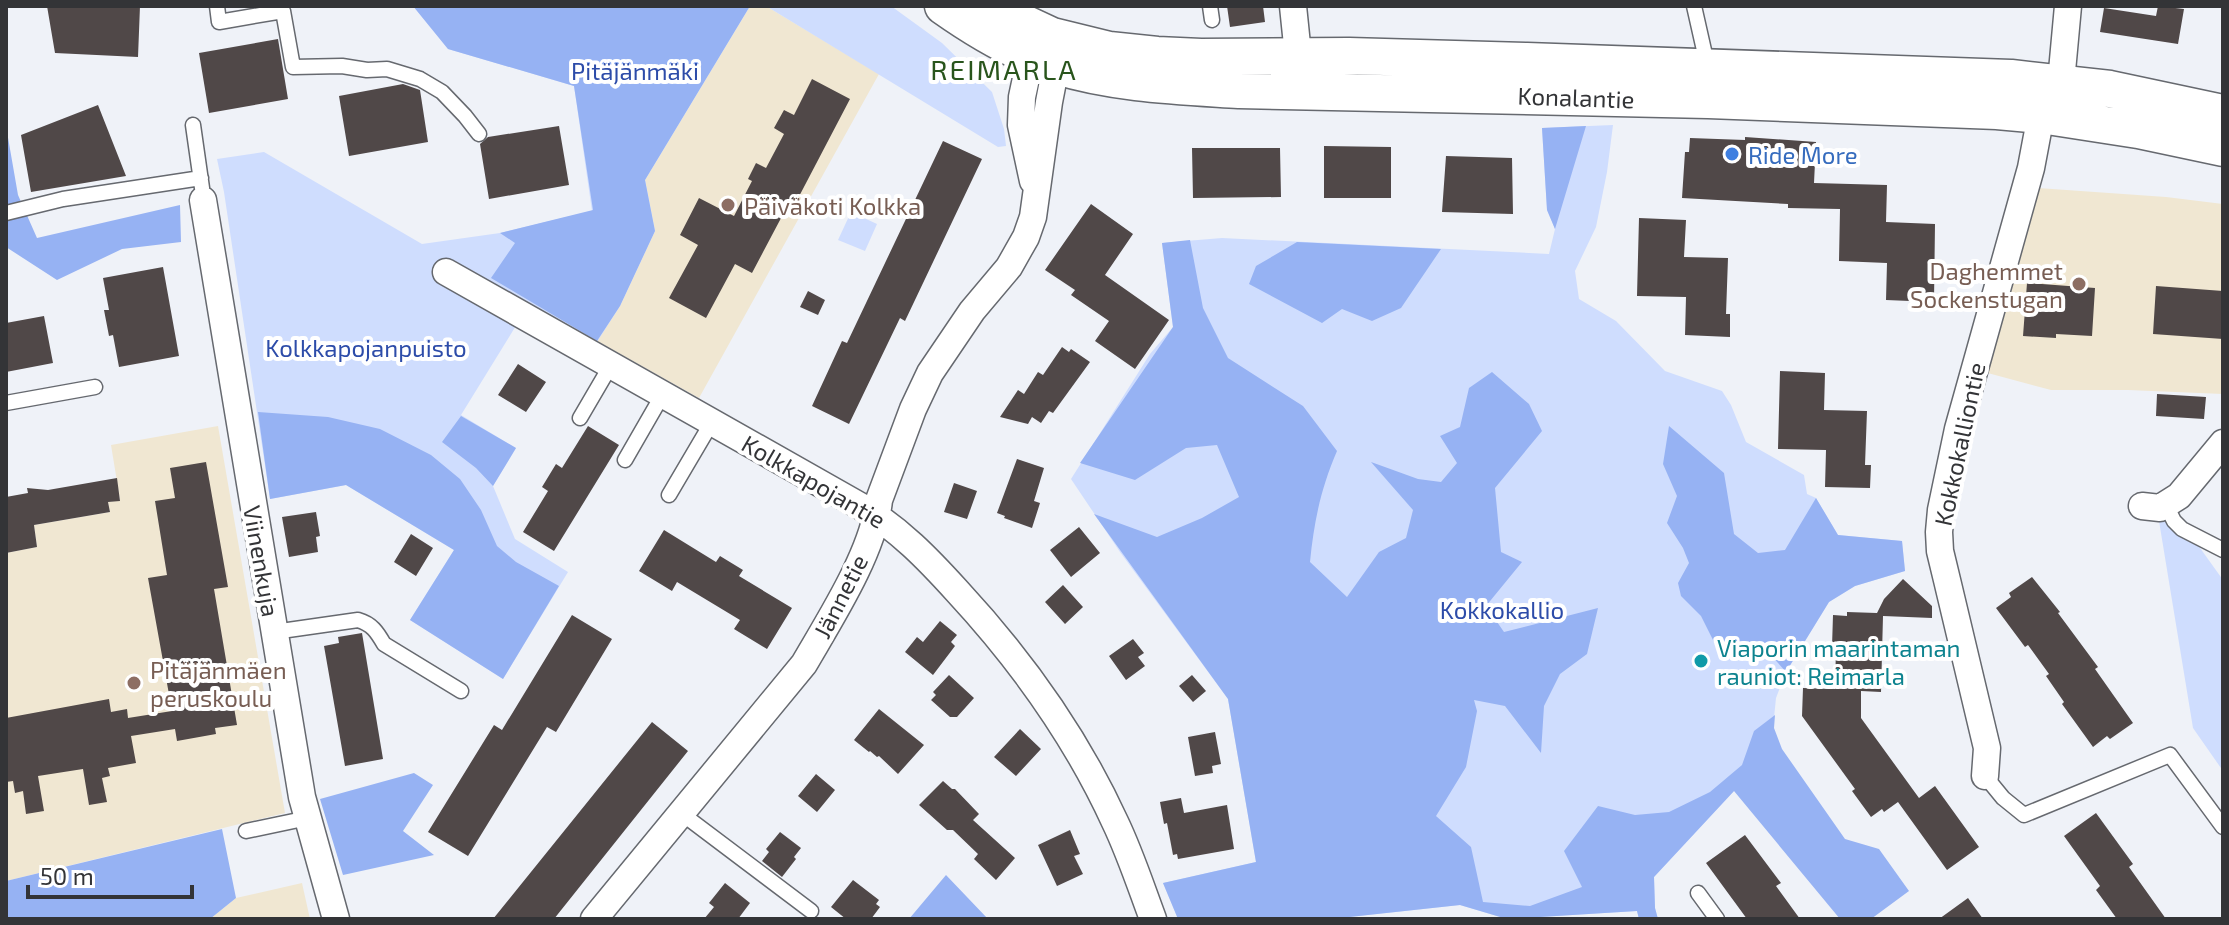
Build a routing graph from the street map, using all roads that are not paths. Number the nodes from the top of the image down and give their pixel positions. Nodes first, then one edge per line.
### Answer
1 (217, 6) edge
2 (943, 6) edge
3 (989, 6) edge
4 (1293, 6) edge
5 (1694, 6) edge
6 (2068, 6) edge
7 (1046, 52) junction
8 (1300, 73) junction
9 (2061, 82) junction
10 (1708, 83) junction
11 (2223, 113) edge
12 (2041, 115) junction
13 (193, 125) dead end
14 (479, 134) dead end
15 (2223, 148) edge
16 (202, 189) junction
17 (6, 213) edge
18 (446, 272) dead end
19 (611, 365) junction
20 (95, 387) dead end
21 (663, 394) junction
22 (6, 403) edge
23 (580, 418) dead end
24 (712, 422) junction
25 (2223, 443) edge
26 (625, 460) dead end
27 (669, 495) dead end
28 (2154, 506) joint
29 (877, 516) junction
30 (2223, 550) edge
31 (274, 632) junction
32 (461, 691) dead end
33 (1985, 776) joint
34 (681, 813) junction
35 (308, 818) junction
36 (2223, 827) edge
37 (246, 831) dead end
38 (1698, 893) dead end
39 (811, 911) dead end
40 (336, 919) edge
41 (594, 919) edge
42 (1153, 919) edge
43 (1717, 919) edge

1 - 14 lane
2 - 7 main road, Konalantie
3 - 7 main road, Konalantie
4 - 8 street
5 - 10 lane
6 - 9 street
7 - 8 main road, Konalantie
7 - 29 street, Jännetie
8 - 10 main road, Konalantie
9 - 10 main road, Konalantie
9 - 11 main road, Konalantie
9 - 12 street
10 - 12 main road, Konalantie
12 - 15 main road, Konalantie
12 - 33 street, Kokkokalliontie
13 - 16 lane
16 - 17 lane
16 - 31 street, Viinenkuja
18 - 19 street, Kolkkapojantie
19 - 21 street, Kolkkapojantie
19 - 23 lane
20 - 22 lane
21 - 24 street, Kolkkapojantie
21 - 26 lane
24 - 27 lane
24 - 29 street, Kolkkapojantie
25 - 28 street
28 - 30 lane
29 - 34 street, Jännetie
29 - 42 street, Kolkkapojantie
31 - 32 lane
31 - 35 street, Viinenkuja
33 - 36 lane
34 - 39 lane
34 - 41 street, Jännetie
35 - 37 lane
35 - 40 street, Viinenkuja
38 - 43 lane

